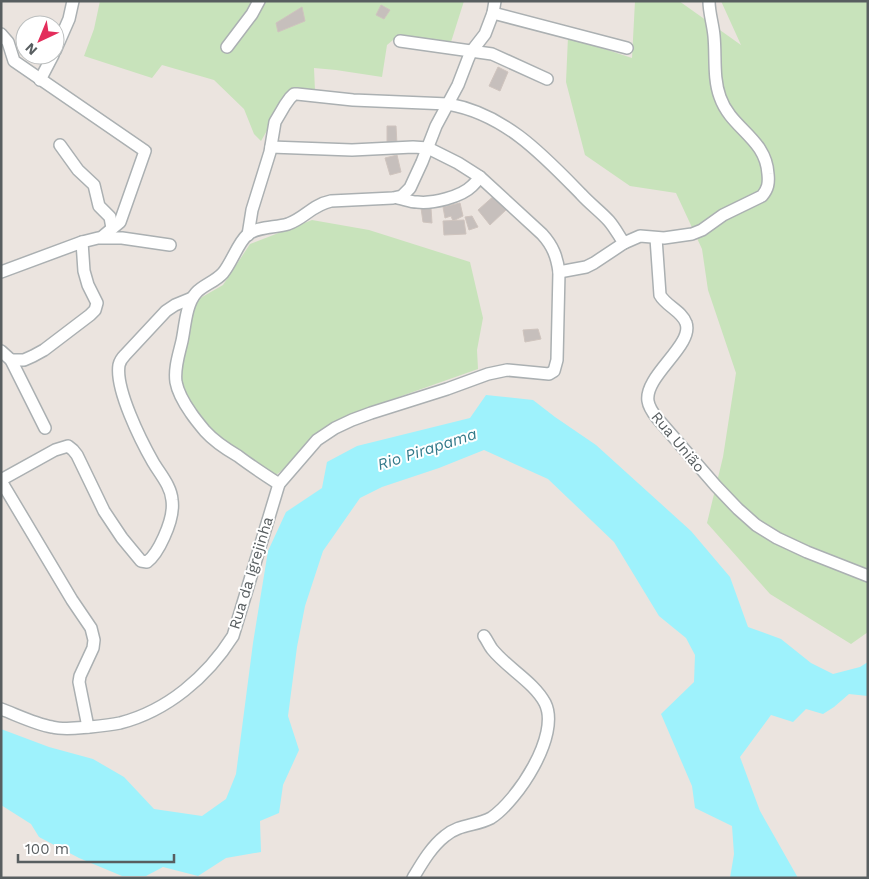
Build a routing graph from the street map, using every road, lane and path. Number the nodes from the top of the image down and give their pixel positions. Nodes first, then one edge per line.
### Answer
1 (73, 1) edge
2 (260, 1) edge
3 (495, 1) edge
4 (709, 1) edge
5 (492, 14) junction
6 (65, 27) edge
7 (1, 34) edge
8 (400, 41) dead end
9 (227, 47) dead end
10 (627, 48) dead end
11 (471, 52) junction
12 (48, 65) edge
13 (547, 79) dead end
14 (40, 80) junction
15 (448, 104) junction
16 (60, 145) dead end
17 (271, 147) junction
18 (428, 148) junction
19 (480, 177) junction
20 (398, 198) junction
21 (112, 228) junction
22 (248, 235) junction
23 (102, 237) junction
24 (656, 238) junction
25 (82, 242) junction
26 (624, 243) junction
27 (170, 245) dead end
28 (1, 272) edge
29 (559, 272) junction
30 (192, 298) junction
31 (1, 351) edge
32 (11, 360) junction
33 (45, 428) dead end
34 (1, 480) edge
35 (279, 484) junction
36 (868, 576) edge
37 (484, 636) dead end
38 (1, 709) edge
39 (88, 727) junction
40 (412, 878) edge

1 - 6 street
2 - 9 street
3 - 5 street
4 - 24 street
5 - 10 street
5 - 11 street
7 - 14 street
8 - 11 street
11 - 13 street
11 - 15 street
12 - 14 street
14 - 21 street
15 - 17 street
15 - 18 street
15 - 26 street
16 - 21 street
17 - 18 street
17 - 22 street
18 - 19 street
18 - 20 street
19 - 20 street
19 - 29 street
20 - 22 street
21 - 23 street
22 - 30 street
23 - 25 street
23 - 27 street
24 - 26 street
24 - 36 street, Rua União
25 - 28 street
25 - 32 street
26 - 29 street
29 - 35 street
30 - 34 street
30 - 35 street
31 - 32 street
32 - 33 street
34 - 39 street
35 - 39 street, Rua da Igrejinha
37 - 40 street
38 - 39 street, Rua da Igrejinha

